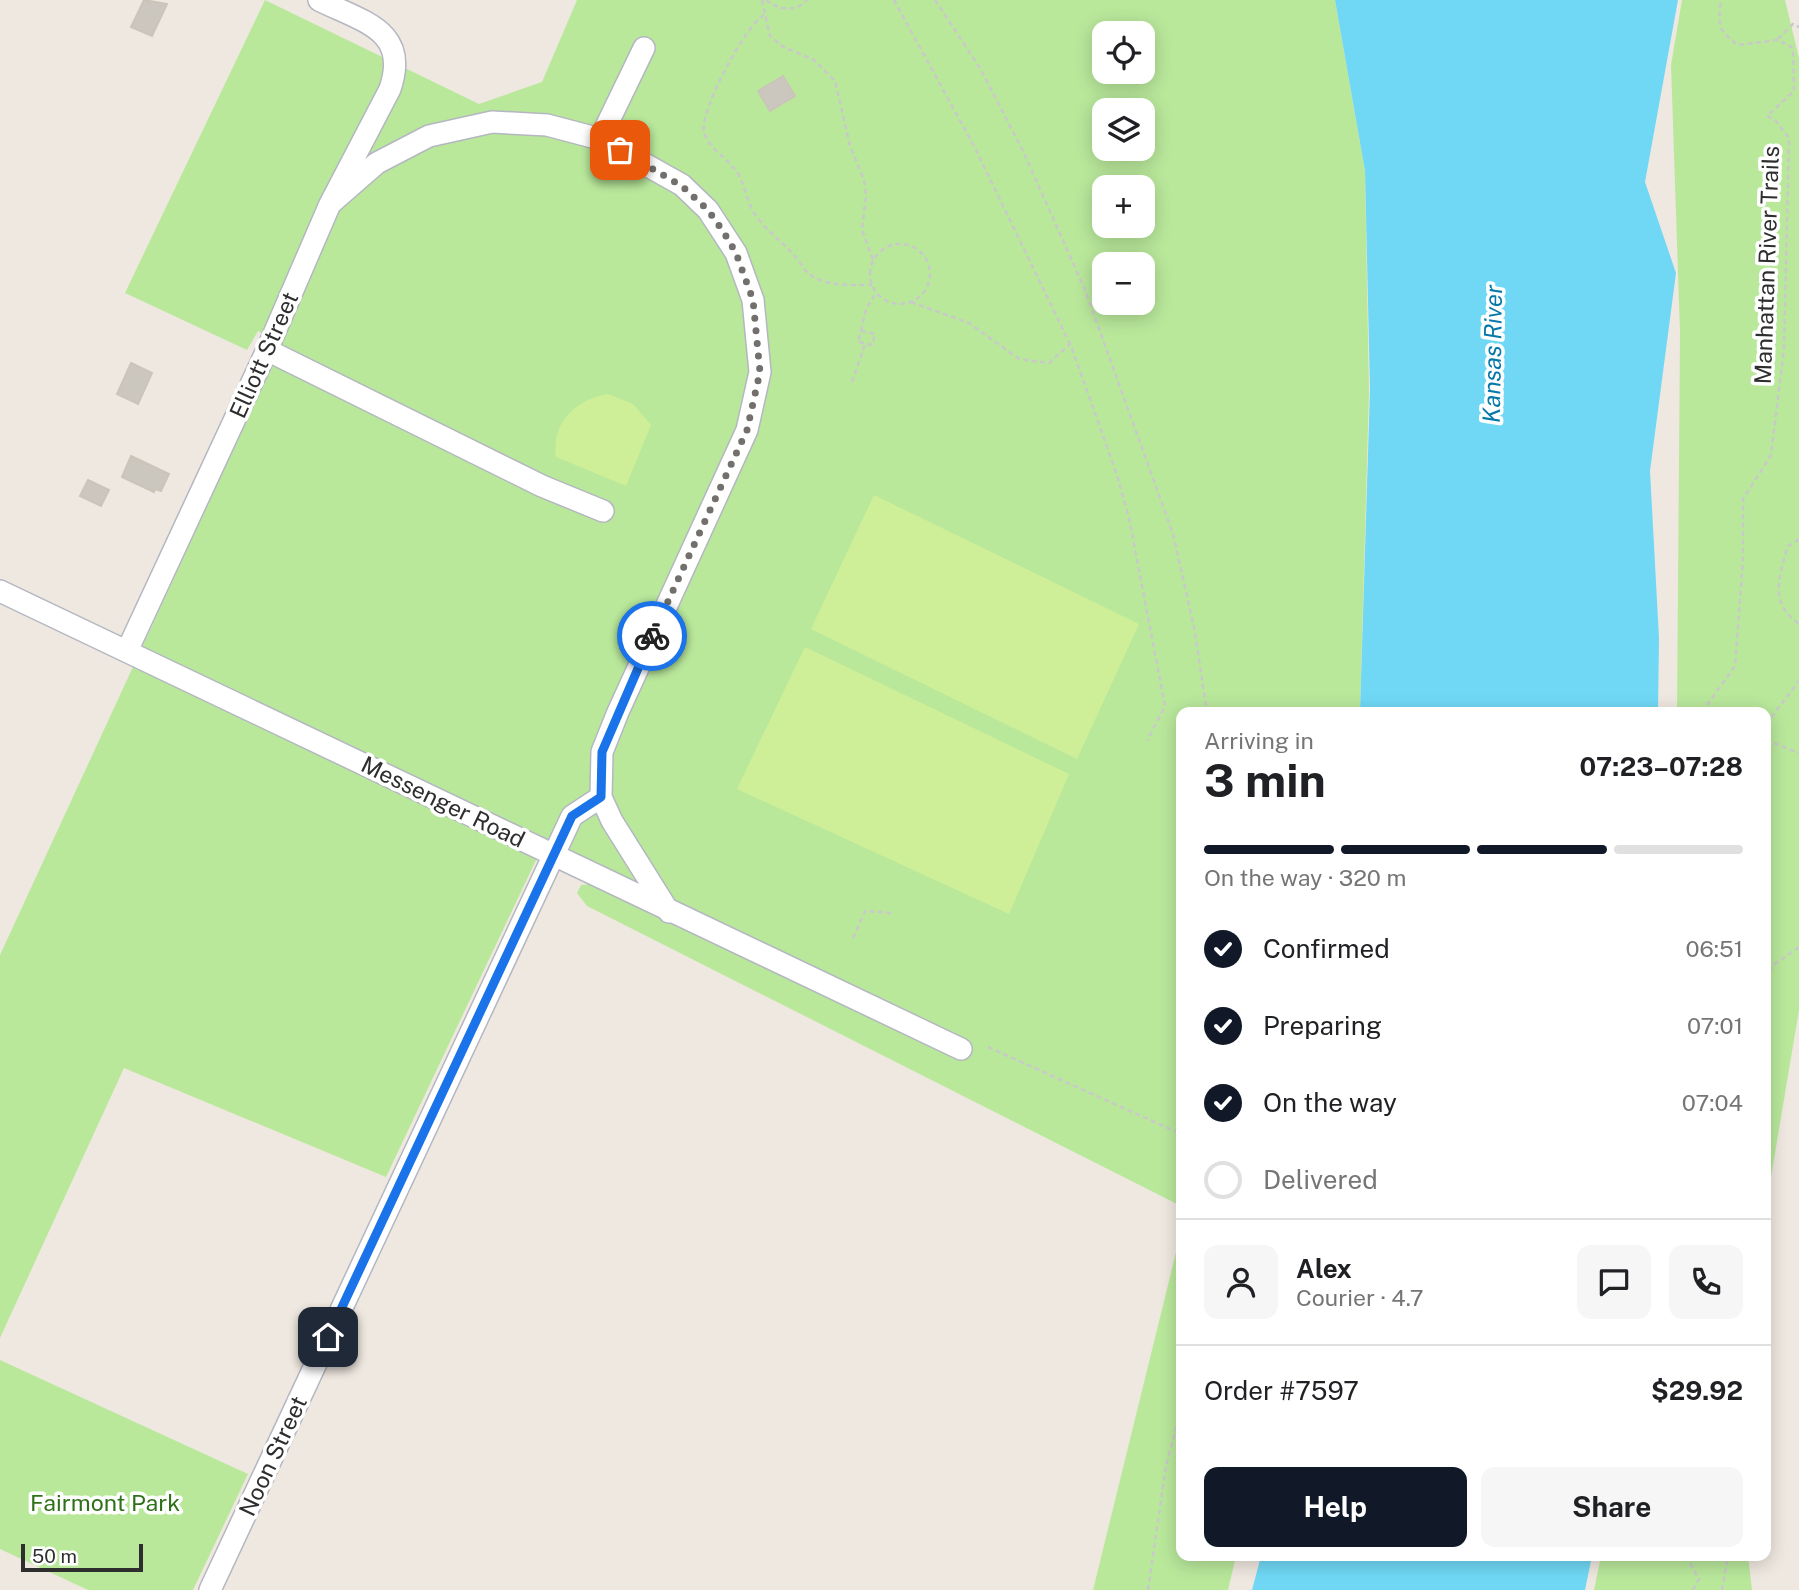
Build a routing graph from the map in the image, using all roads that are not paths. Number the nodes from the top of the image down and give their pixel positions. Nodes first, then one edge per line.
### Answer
1 (319, 0) edge
2 (643, 48) dead end
3 (600, 139) junction
4 (330, 204) junction
5 (267, 350) junction
6 (603, 511) dead end
7 (0, 591) edge
8 (127, 651) junction
9 (601, 797) junction
10 (553, 855) junction
11 (669, 912) junction
12 (961, 1049) dead end
13 (210, 1590) edge

1 - 4 street, Elliott Street
2 - 3 street
3 - 4 street
3 - 9 street
4 - 5 street, Elliott Street
5 - 6 street
5 - 8 street, Elliott Street
7 - 8 street, Messenger Road
8 - 10 street, Messenger Road
9 - 10 street, Noon Street
9 - 11 street
10 - 11 street, Messenger Road
10 - 13 street, Noon Street
11 - 12 street, Messenger Road

